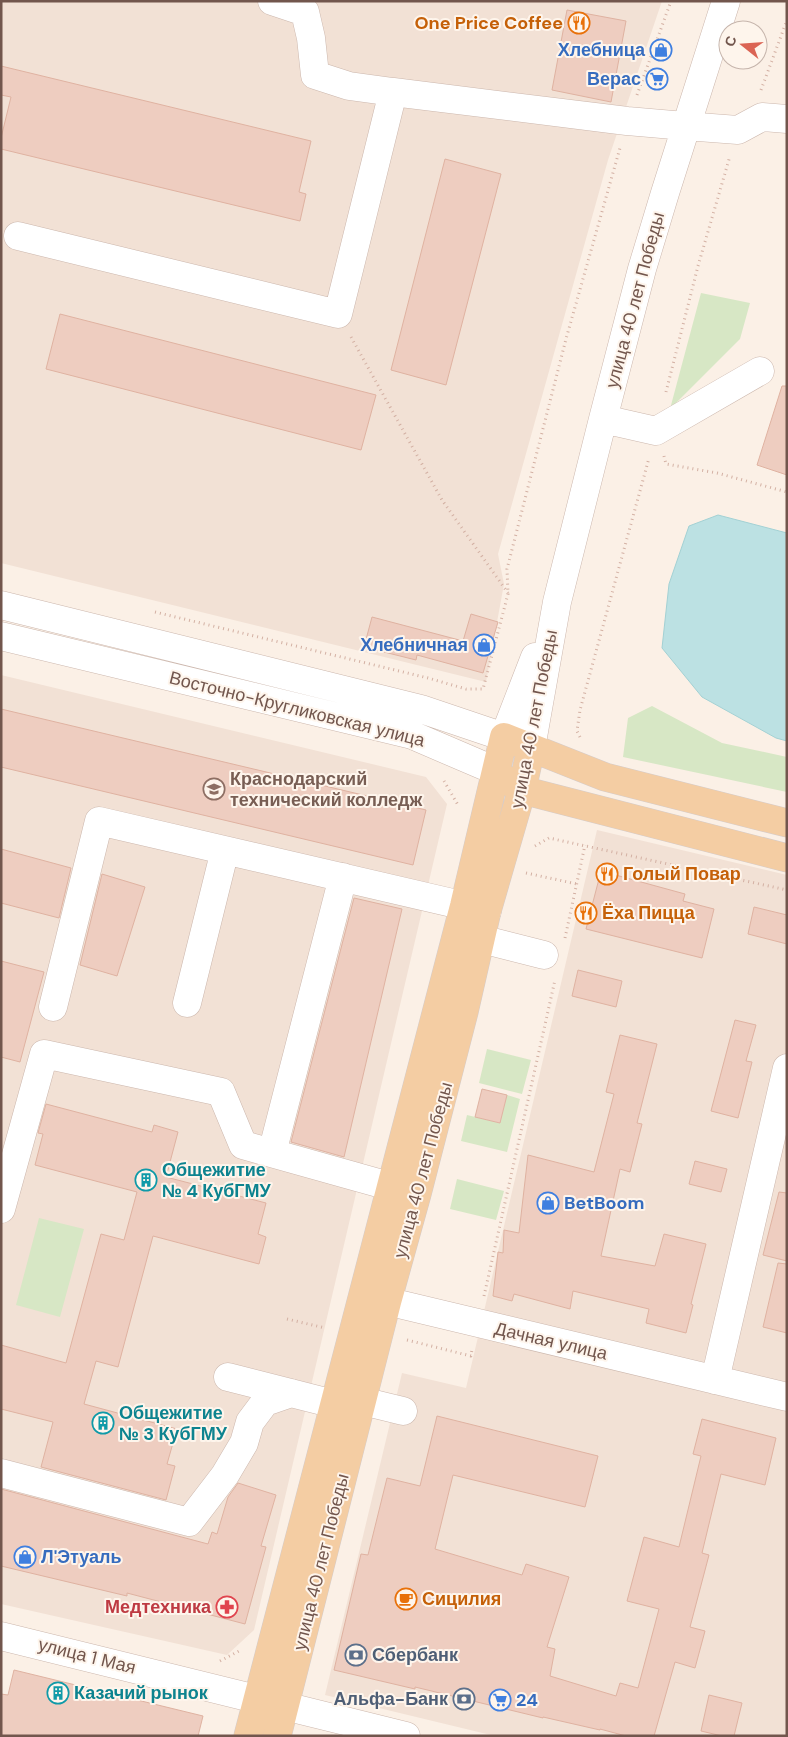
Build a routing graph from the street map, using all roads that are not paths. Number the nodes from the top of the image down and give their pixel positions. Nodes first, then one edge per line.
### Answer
1 (272, 1) edge
2 (726, 1) edge
3 (393, 92) junction
4 (787, 119) edge
5 (685, 126) junction
6 (18, 236) dead end
7 (760, 371) dead end
8 (603, 419) junction
9 (557, 602) junction
10 (1, 605) edge
11 (1, 636) edge
12 (504, 737) junction
13 (531, 748) junction
14 (496, 772) junction
15 (522, 790) junction
16 (787, 823) edge
17 (225, 850) junction
18 (787, 858) edge
19 (343, 877) junction
20 (475, 909) junction
21 (480, 939) junction
22 (554, 948) road end
23 (187, 1003) dead end
24 (53, 1007) dead end
25 (787, 1068) edge
26 (272, 1153) junction
27 (391, 1186) junction
28 (417, 1194) junction
29 (1, 1209) edge
30 (361, 1296) junction
31 (387, 1302) junction
32 (228, 1377) dead end
33 (714, 1380) junction
34 (291, 1393) junction
35 (787, 1397) edge
36 (362, 1401) junction
37 (334, 1404) junction
38 (403, 1411) dead end
39 (1, 1473) edge
40 (1, 1636) edge
41 (258, 1698) junction
42 (285, 1705) junction
43 (248, 1736) edge
44 (277, 1736) edge
45 (406, 1736) edge

1 - 3 street
2 - 5 street, улица 40 лет Победы
3 - 5 street
3 - 6 street
4 - 5 street
5 - 8 street, улица 40 лет Победы
7 - 8 street
8 - 9 street, улица 40 лет Победы
9 - 12 street, улица 40 лет Победы
9 - 13 street, улица 40 лет Победы
10 - 12 street, Восточно-Кругликовская улица
11 - 14 street, Восточно-Кругликовская улица
12 - 13 main road, Восточно-Кругликовская улица
12 - 14 main road, улица 40 лет Победы
13 - 15 main road, улица 40 лет Победы
13 - 16 main road, Восточно-Кругликовская улица
14 - 15 main road, Восточно-Кругликовская улица
14 - 20 main road, улица 40 лет Победы
15 - 18 main road, Восточно-Кругликовская улица
15 - 20 main road, улица 40 лет Победы
17 - 19 street
17 - 23 street
17 - 24 street
19 - 20 street
19 - 26 street
20 - 21 main road, улица 40 лет Победы
20 - 27 main road, улица 40 лет Победы
21 - 22 street
21 - 28 main road, улица 40 лет Победы
25 - 33 street
26 - 27 street
26 - 29 street
27 - 28 street
27 - 30 main road, улица 40 лет Победы
28 - 31 main road, улица 40 лет Победы
30 - 31 street, Дачная улица
30 - 37 main road, улица 40 лет Победы
31 - 33 street, Дачная улица
31 - 36 main road, улица 40 лет Победы
32 - 34 street
33 - 35 street, Дачная улица
34 - 37 street
34 - 39 street
36 - 38 street
36 - 42 main road, улица 40 лет Победы
37 - 41 main road, улица 40 лет Победы
40 - 41 street, улица 1 Мая
41 - 42 street, улица 1 Мая
41 - 43 main road
42 - 44 main road, улица 40 лет Победы
42 - 45 street, улица 1 Мая

